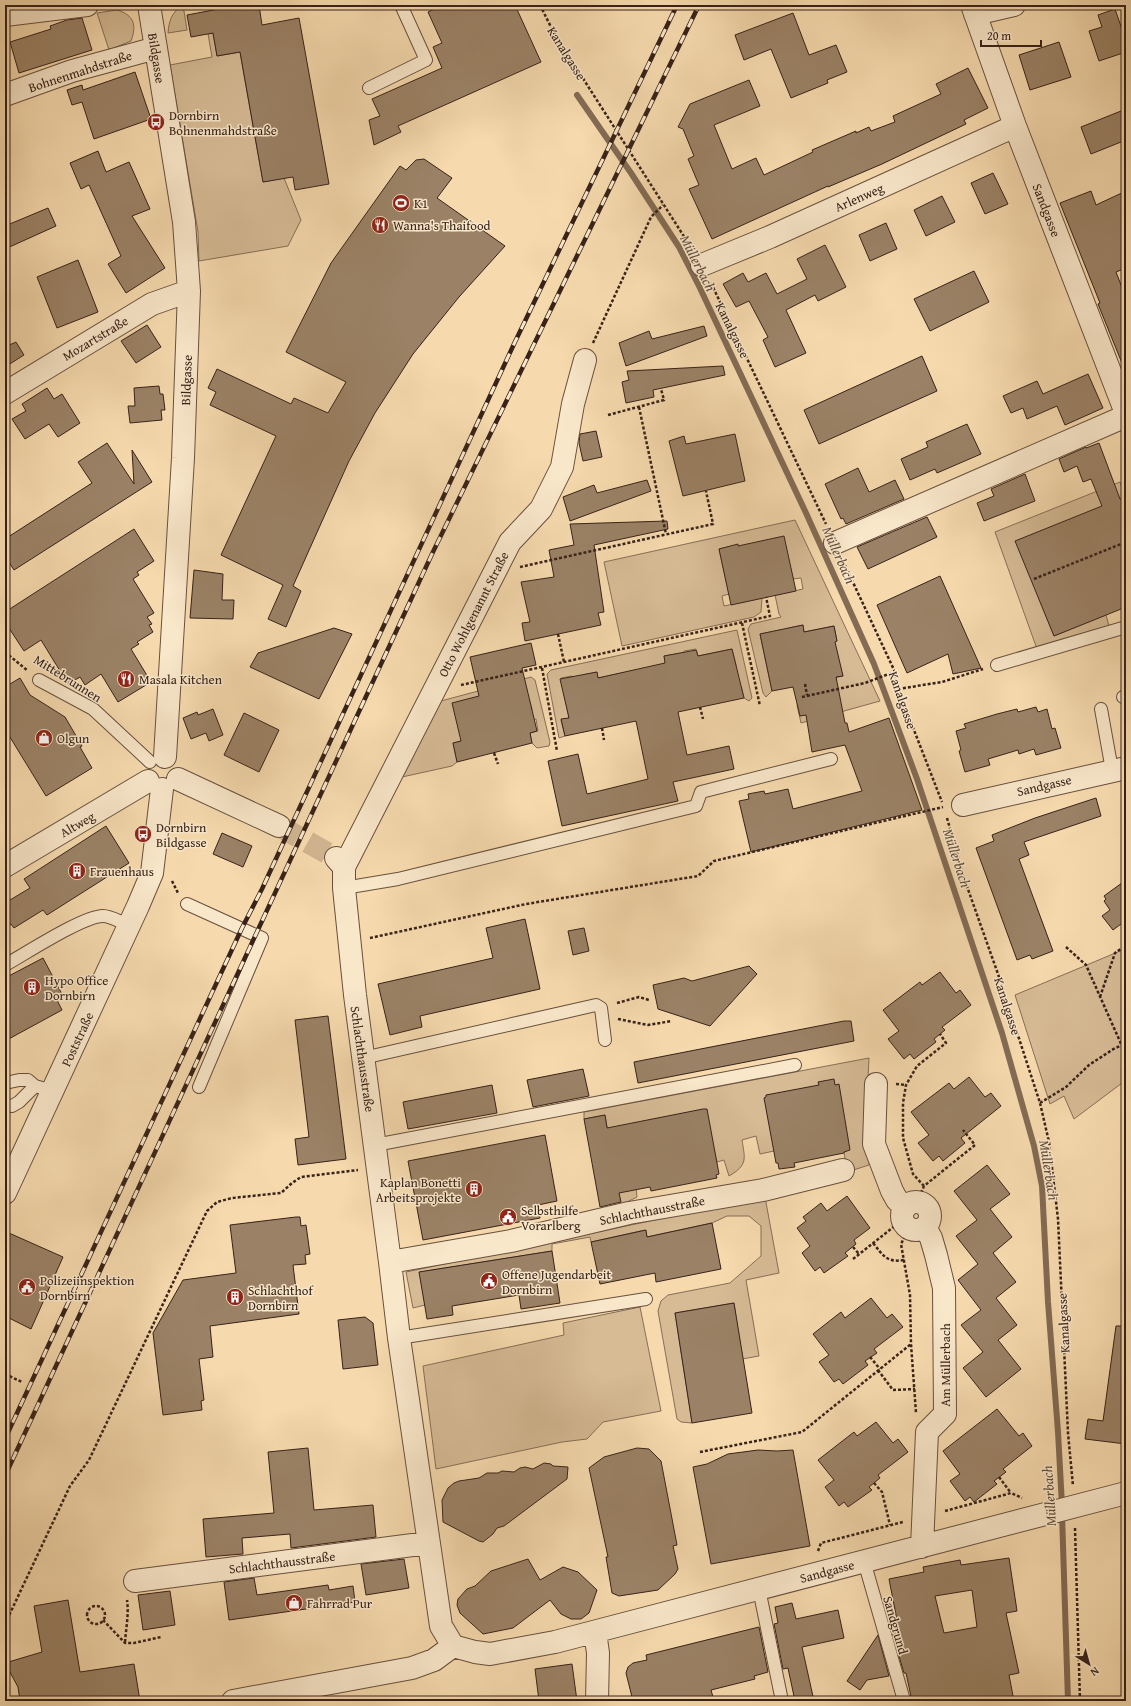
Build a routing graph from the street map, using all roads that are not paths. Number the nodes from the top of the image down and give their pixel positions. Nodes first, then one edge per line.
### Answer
1 (87, 5) edge
2 (149, 5) edge
3 (401, 5) edge
4 (1014, 5) edge
5 (973, 10) edge
6 (5, 15) edge
7 (156, 48) junction
8 (368, 88) dead end
9 (5, 95) edge
10 (1015, 126) junction
11 (702, 265) road end
12 (189, 291) junction
13 (585, 360) road end
14 (5, 393) edge
15 (1126, 414) edge
16 (835, 543) road end
17 (1126, 627) edge
18 (997, 665) road end
19 (39, 680) road end
20 (1101, 709) dead end
21 (831, 759) dead end
22 (1119, 769) edge
23 (161, 774) junction
24 (963, 805) dead end
25 (279, 826) tunnel mouth
26 (340, 863) joint
27 (5, 866) edge
28 (344, 888) junction
29 (187, 904) road end
30 (129, 925) junction
31 (5, 965) edge
32 (605, 1040) dead end
33 (363, 1058) junction
34 (795, 1065) dead end
35 (10, 1082) dead end
36 (876, 1084) dead end
37 (200, 1087) dead end
38 (44, 1088) junction
39 (12, 1106) dead end
40 (375, 1144) junction
41 (843, 1170) dead end
42 (5, 1193) edge
43 (390, 1262) junction
44 (646, 1298) dead end
45 (399, 1338) junction
46 (1126, 1492) edge
47 (428, 1543) junction
48 (922, 1547) junction
49 (864, 1561) junction
50 (135, 1581) road end
51 (759, 1589) junction
52 (595, 1632) junction
53 (453, 1646) junction
54 (903, 1698) dead end
55 (233, 1701) edge
56 (597, 1701) edge
57 (782, 1701) edge

1 - 6 street
2 - 7 street, Bildgasse
3 - 8 lane
4 - 5 street
5 - 10 street, Sandgasse
7 - 9 street, Bohnenmahdstraße
7 - 12 street, Bildgasse
10 - 11 street, Arlenweg
10 - 15 street, Sandgasse
12 - 14 street, Mozartstraße
12 - 23 street, Bildgasse
13 - 26 street, Otto Wohlgenannt Straße
15 - 16 street
17 - 18 lane
19 - 23 lane, Mittebrunnen
20 - 22 lane
21 - 28 lane
22 - 24 street, Sandgasse
23 - 25 street
23 - 27 street, Altweg
23 - 30 street, Poststraße
26 - 28 street, Schlachthausstraße
28 - 33 street, Schlachthausstraße
29 - 37 lane
30 - 31 lane
30 - 38 street, Poststraße
32 - 33 lane
33 - 40 street, Schlachthausstraße
34 - 40 lane
35 - 38 lane
36 - 48 street, Am Müllerbach
38 - 39 lane
38 - 42 street, Poststraße
40 - 43 street, Schlachthausstraße
41 - 43 street, Schlachthausstraße
43 - 45 street, Schlachthausstraße
44 - 45 lane
45 - 47 street, Schlachthausstraße
46 - 48 street, Sandgasse
47 - 50 street, Schlachthausstraße
47 - 53 street, Schlachthausstraße
48 - 49 street, Sandgasse
49 - 51 street, Sandgasse
49 - 54 lane, Sandgrund
51 - 52 street, Sandgasse
51 - 57 lane
52 - 53 street
52 - 56 street
53 - 55 street

